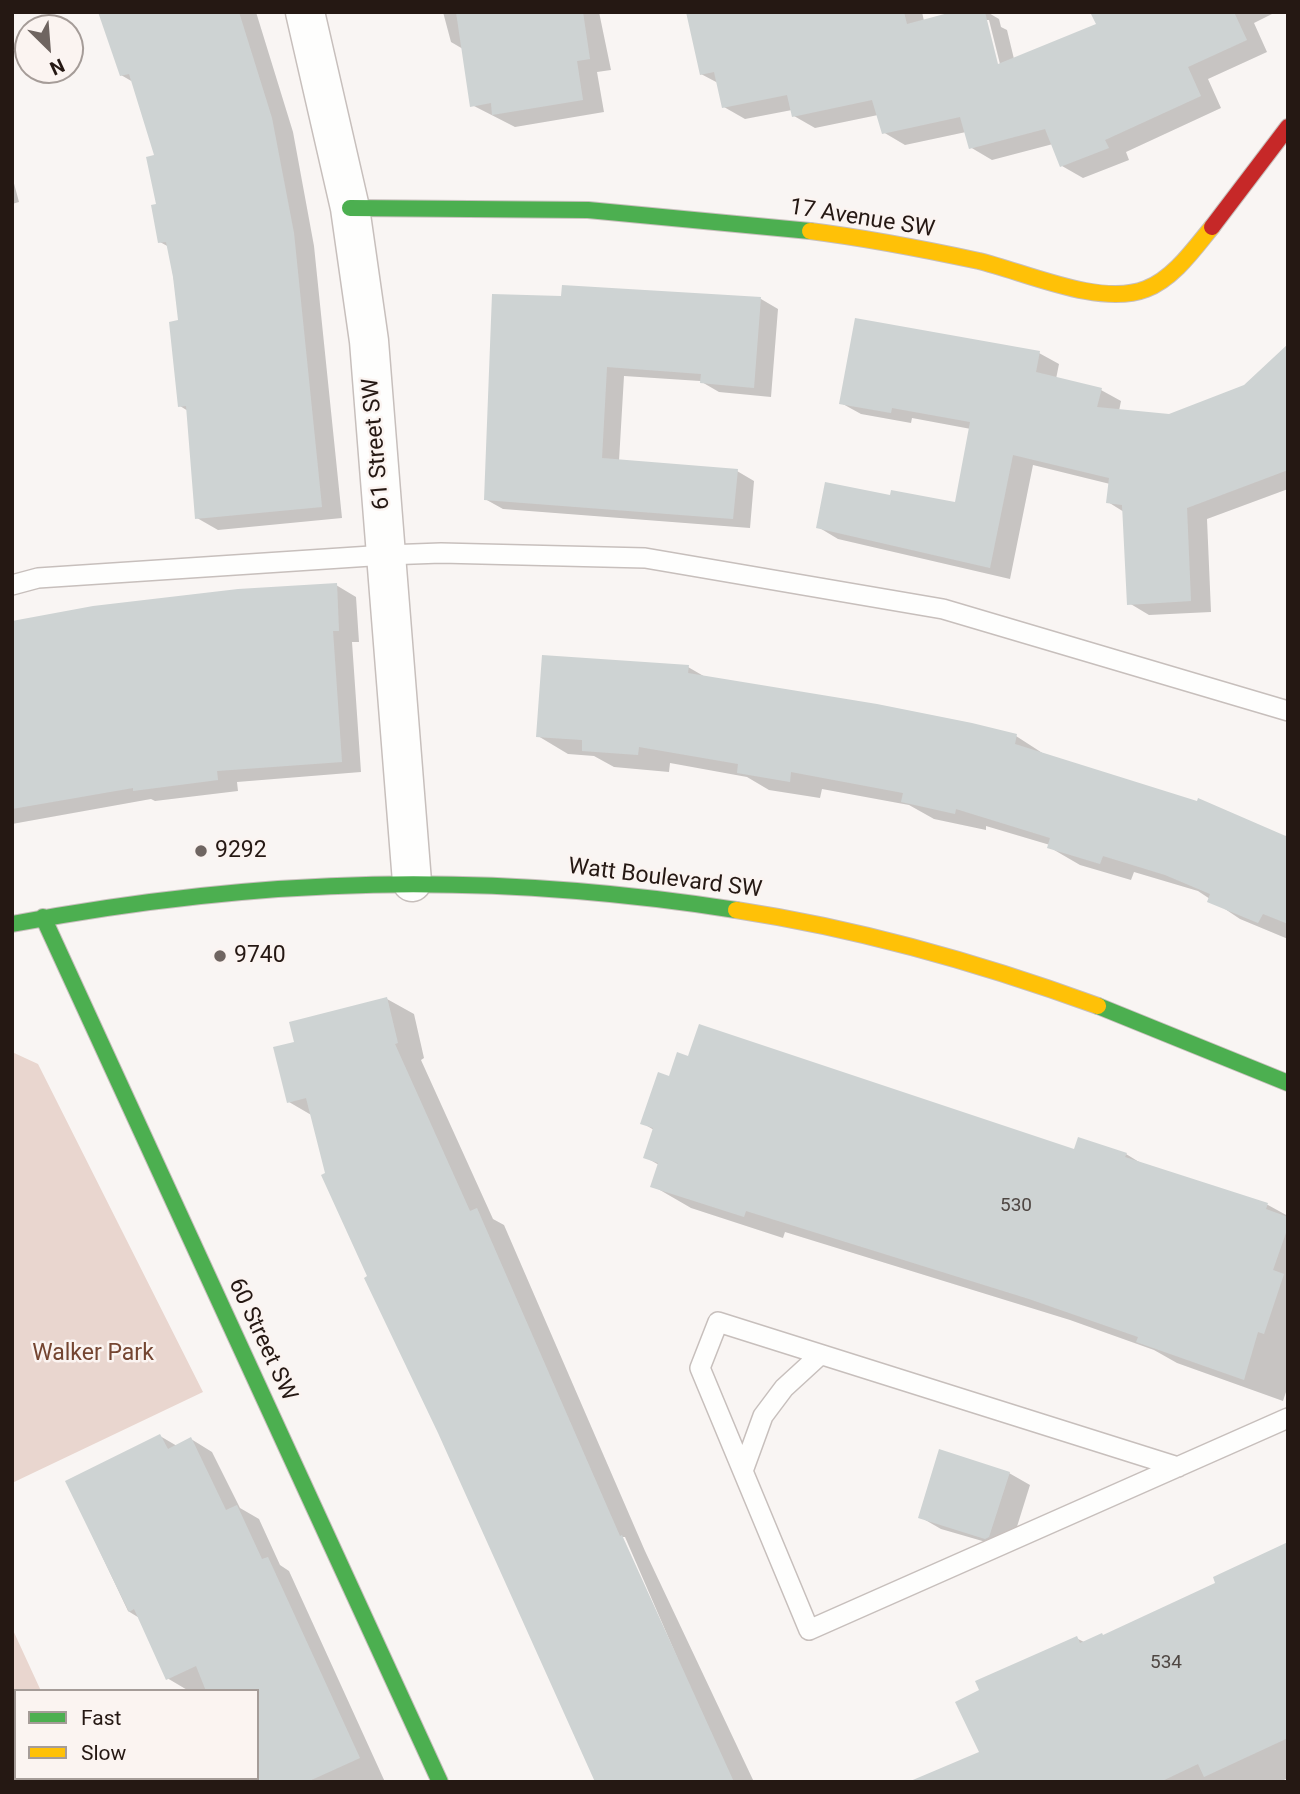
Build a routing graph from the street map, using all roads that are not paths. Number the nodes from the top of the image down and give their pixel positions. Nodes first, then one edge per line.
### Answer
1 (305, 12) edge
2 (1288, 127) edge
3 (350, 208) junction
4 (386, 555) junction
5 (12, 585) edge
6 (1288, 711) edge
7 (412, 882) junction
8 (43, 917) junction
9 (12, 924) edge
10 (1288, 1083) edge
11 (820, 1355) junction
12 (1288, 1419) edge
13 (1178, 1467) junction
14 (743, 1471) junction
15 (440, 1782) edge

1 - 3 street, 61 Street SW
2 - 3 street, 17 Avenue SW
3 - 4 street, 61 Street SW
4 - 5 lane
4 - 6 lane
4 - 7 street, 61 Street SW
7 - 8 street, Watt Boulevard SW
7 - 10 street, Watt Boulevard SW
8 - 9 street, Watt Boulevard SW
8 - 15 street, 60 Street SW
11 - 13 lane
11 - 14 lane
11 - 14 lane
12 - 13 lane
13 - 14 lane

